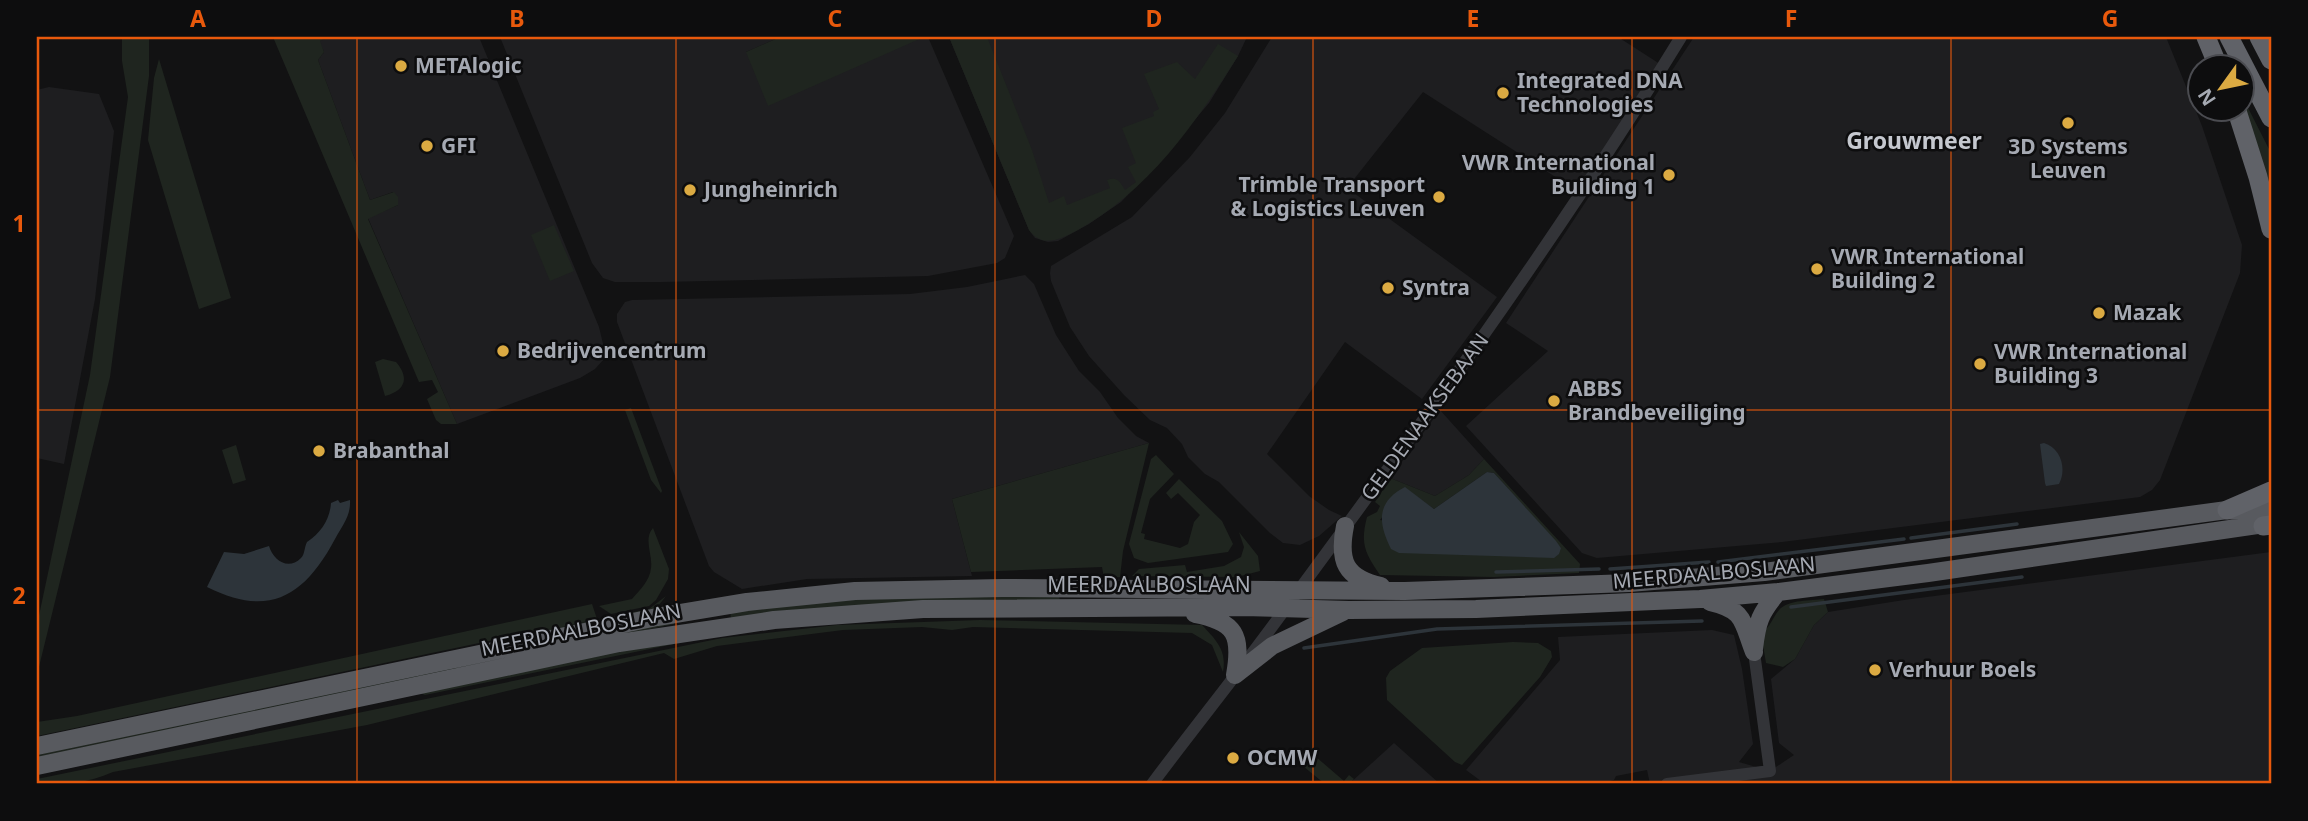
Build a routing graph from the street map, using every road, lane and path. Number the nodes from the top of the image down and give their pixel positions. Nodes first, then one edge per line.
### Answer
1 (1681, 37) edge
2 (2228, 37) edge
3 (2259, 37) edge
4 (2271, 60) edge
5 (2271, 118) edge
6 (2241, 122) edge
7 (2271, 229) edge
8 (2271, 491) edge
9 (2227, 510) junction
10 (2269, 521) edge
11 (1345, 526) junction
12 (1764, 572) junction
13 (1299, 589) junction
14 (1405, 591) junction
15 (1778, 592) junction
16 (1738, 596) junction
17 (1700, 599) junction
18 (1157, 607) junction
19 (1286, 608) junction
20 (1349, 610) junction
21 (1740, 615) junction
22 (1754, 652) junction
23 (1235, 675) junction
24 (37, 746) edge
25 (37, 766) edge
26 (1152, 784) edge
27 (1667, 784) edge

1 - 11 street, GELDENAAKSEBAAN
2 - 5 highway
3 - 4 highway
6 - 7 highway
8 - 9 highway
9 - 10 highway, MEERDAALBOSLAAN
9 - 12 highway, MEERDAALBOSLAAN
10 - 15 highway, MEERDAALBOSLAAN
11 - 13 street, GELDENAAKSEBAAN
11 - 14 highway
12 - 14 highway, MEERDAALBOSLAAN
12 - 16 highway
13 - 14 highway, MEERDAALBOSLAAN
13 - 19 street, GELDENAAKSEBAAN
13 - 24 highway, MEERDAALBOSLAAN
15 - 16 highway, MEERDAALBOSLAAN
15 - 22 highway
16 - 17 highway, MEERDAALBOSLAAN
16 - 21 highway
17 - 20 highway, MEERDAALBOSLAAN
17 - 21 highway
18 - 19 highway, MEERDAALBOSLAAN
18 - 23 highway
18 - 25 highway, MEERDAALBOSLAAN
19 - 20 highway, MEERDAALBOSLAAN
19 - 23 street, GELDENAAKSEBAAN
20 - 23 highway
21 - 22 highway
22 - 27 street
23 - 26 street, GELDENAAKSEBAAN

